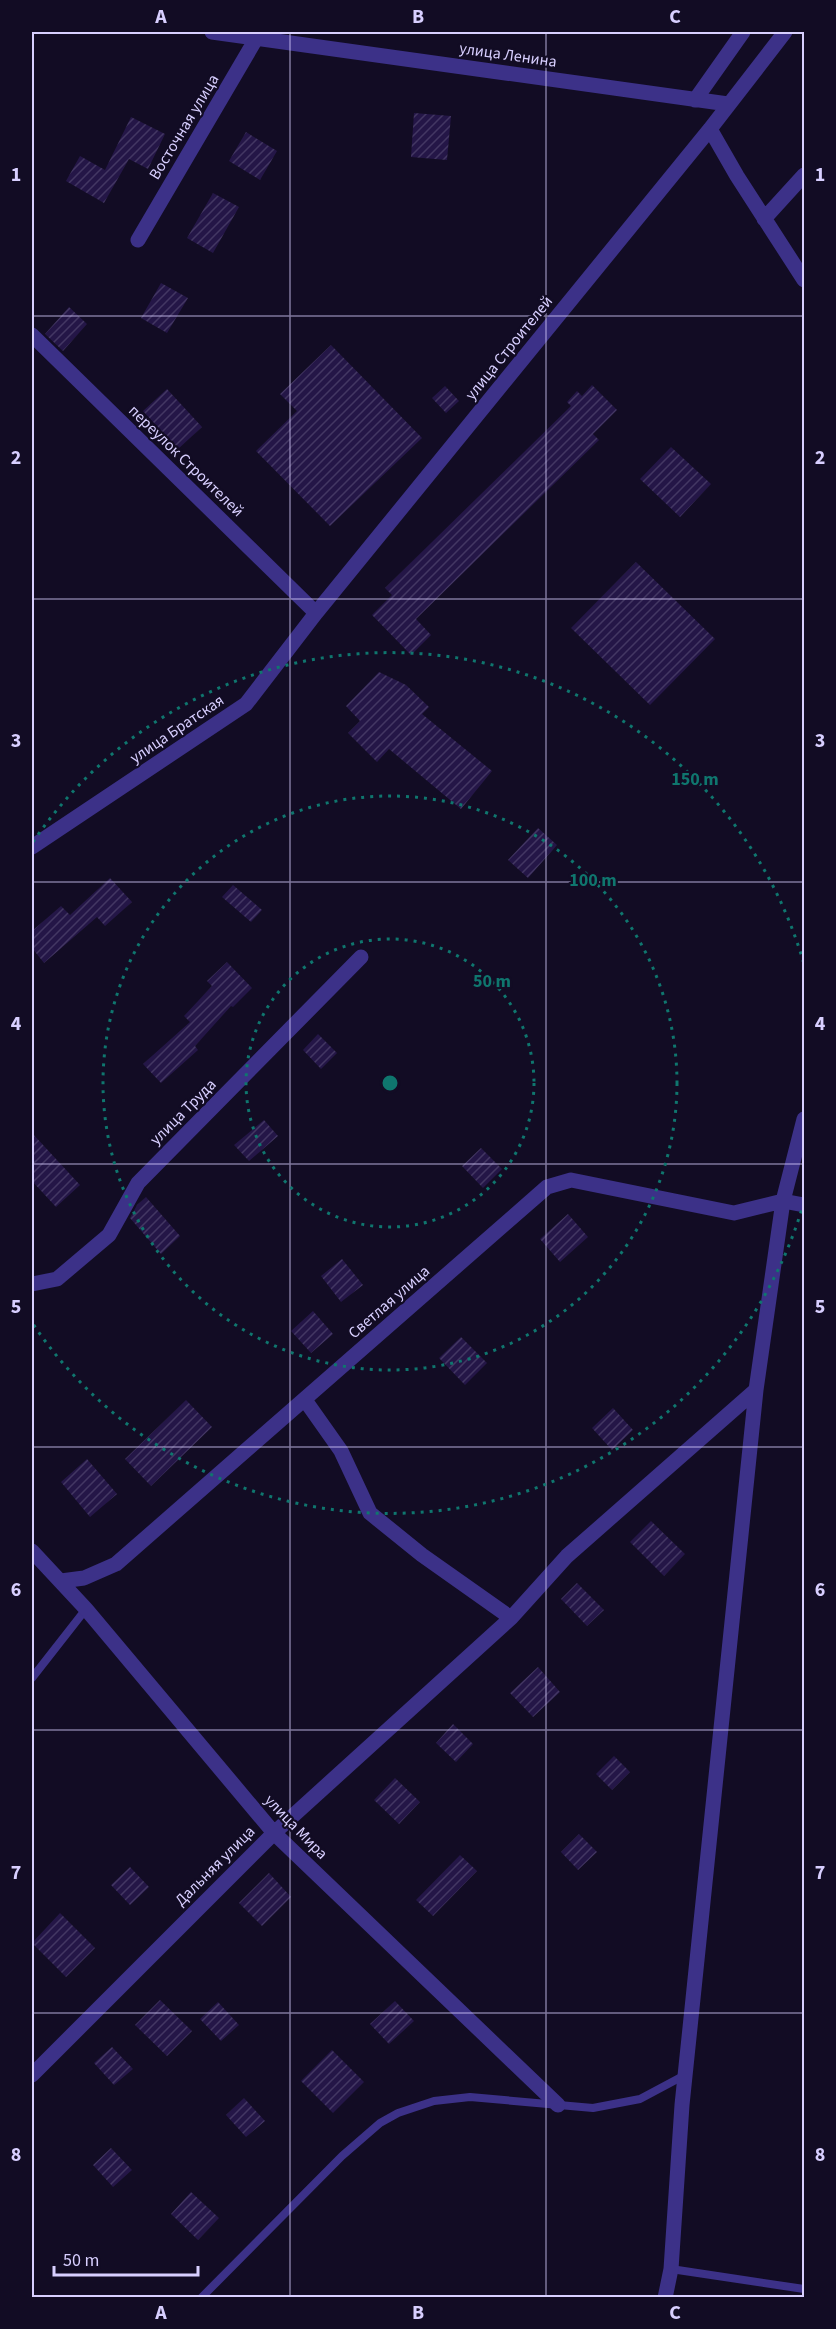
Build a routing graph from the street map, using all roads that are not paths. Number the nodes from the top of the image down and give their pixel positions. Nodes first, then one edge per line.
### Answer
1 (212, 32) edge
2 (743, 32) edge
3 (786, 32) edge
4 (259, 34) edge
5 (695, 99) junction
6 (728, 104) junction
7 (710, 129) junction
8 (804, 175) edge
9 (764, 219) junction
10 (138, 240) dead end
11 (804, 280) edge
12 (32, 335) edge
13 (316, 613) junction
14 (32, 848) edge
15 (361, 957) dead end
16 (804, 1119) edge
17 (783, 1201) junction
18 (804, 1205) edge
19 (32, 1284) edge
20 (756, 1390) junction
21 (305, 1401) junction
22 (32, 1551) edge
23 (61, 1581) junction
24 (86, 1609) junction
25 (511, 1618) junction
26 (32, 1678) edge
27 (274, 1833) junction
28 (32, 2075) edge
29 (685, 2075) junction
30 (558, 2105) junction
31 (671, 2269) junction
32 (804, 2289) edge
33 (201, 2298) edge
34 (665, 2298) edge

1 - 4 street, улица Ленина
2 - 5 street
3 - 6 street, улица Строителей
4 - 5 street, улица Ленина
4 - 10 street, Восточная улица
5 - 6 street, улица Ленина
6 - 7 street, улица Строителей
7 - 9 street
7 - 13 street, улица Строителей
8 - 9 street
9 - 11 street
12 - 13 street, переулок Строителей
13 - 14 street, улица Братская
15 - 19 street, улица Труда
16 - 17 street
17 - 18 street
17 - 20 street
17 - 21 street, Светлая улица
20 - 25 street, Дальняя улица
20 - 29 street
21 - 23 street, Светлая улица
21 - 25 street
22 - 23 street, улица Мира
23 - 24 street, улица Мира
24 - 26 lane
24 - 27 street, улица Мира
25 - 27 street, Дальняя улица
27 - 28 street, Дальняя улица
27 - 30 street, улица Мира
29 - 30 lane
29 - 31 street
30 - 33 lane
31 - 32 lane
31 - 34 street

